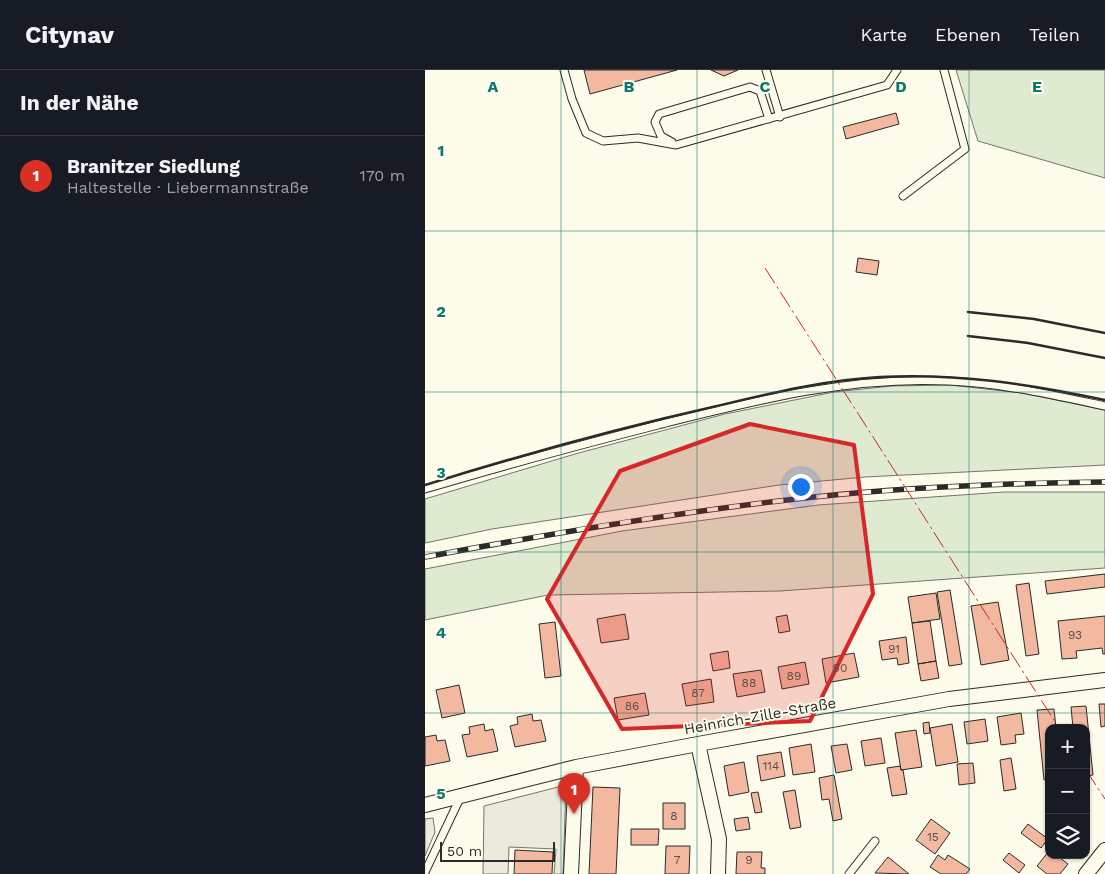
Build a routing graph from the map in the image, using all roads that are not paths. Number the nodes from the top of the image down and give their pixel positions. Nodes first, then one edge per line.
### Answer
1 (564, 70) edge
2 (766, 70) edge
3 (897, 70) edge
4 (944, 70) edge
5 (780, 117) junction
6 (769, 120) junction
7 (676, 145) junction
8 (903, 196) dead end
9 (1105, 406) edge
10 (425, 489) edge
11 (1105, 680) edge
12 (698, 744) junction
13 (576, 767) junction
14 (461, 796) junction
15 (425, 805) edge
16 (875, 841) dead end
17 (1105, 850) edge
18 (425, 872) edge
19 (571, 874) edge
20 (717, 874) edge
21 (849, 874) edge
22 (1086, 874) edge

1 - 7 lane
2 - 5 lane
3 - 5 lane
4 - 8 lane
5 - 6 lane
6 - 7 lane
6 - 7 lane
9 - 10 lane
11 - 12 street, Heinrich-Zille-Straße
12 - 13 street, Heinrich-Zille-Straße
12 - 20 street
13 - 14 street, Heinrich-Zille-Straße
13 - 19 street
14 - 15 street, Heinrich-Zille-Straße
14 - 18 lane
16 - 21 lane
17 - 22 street

